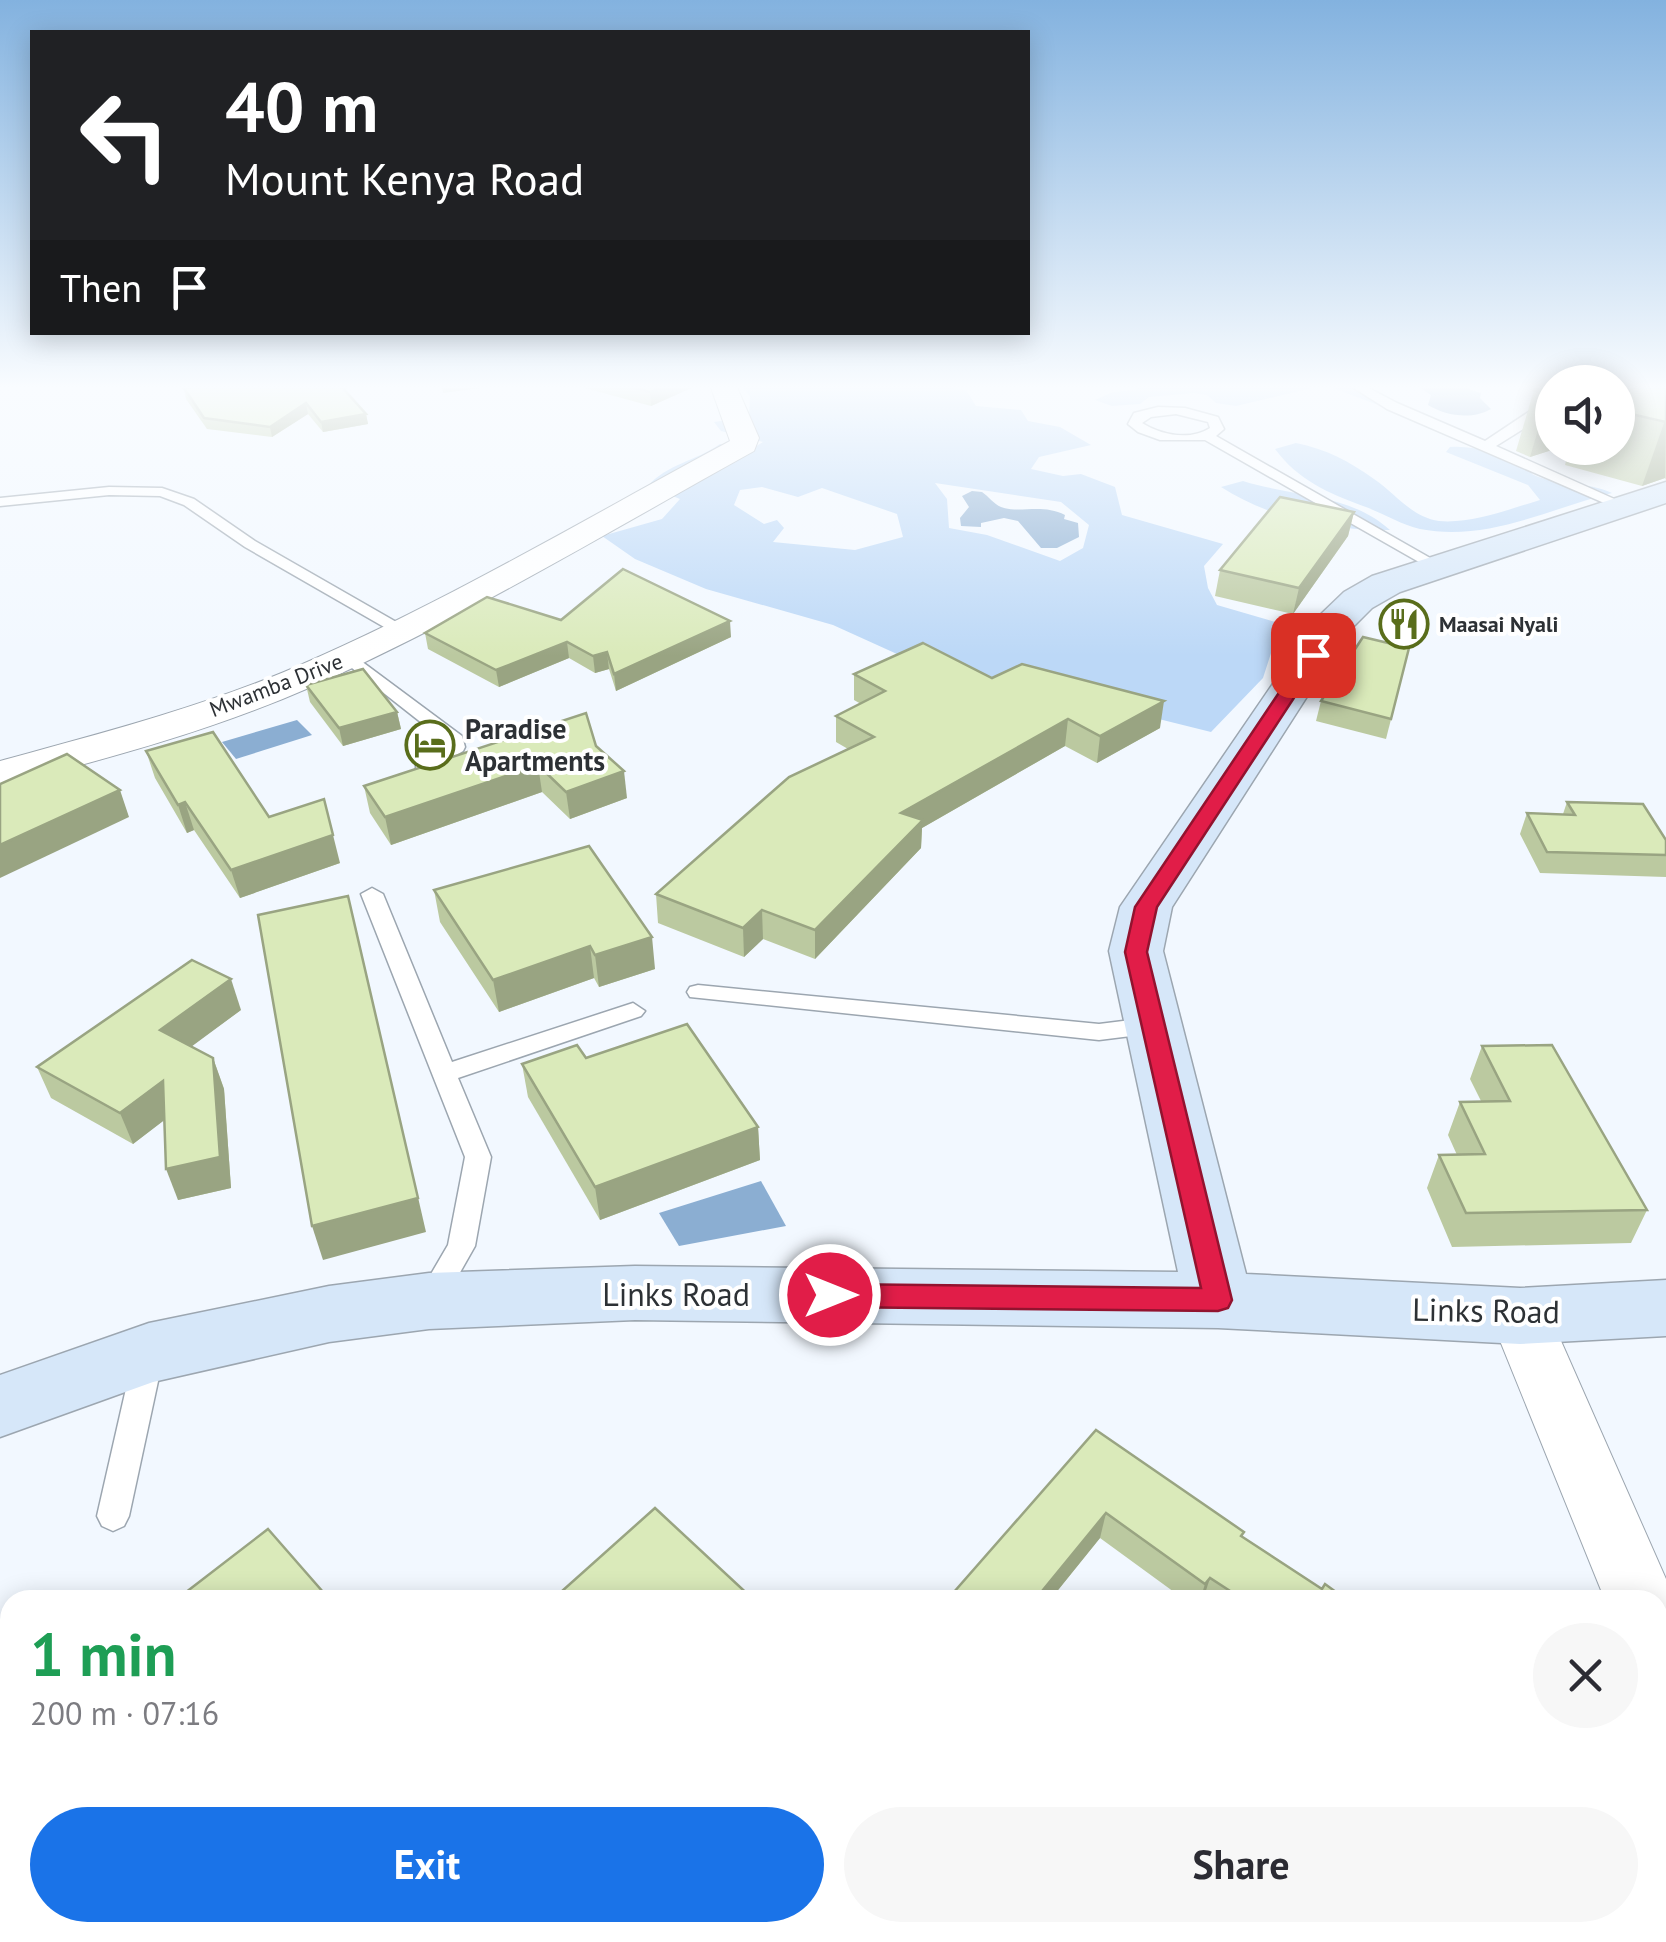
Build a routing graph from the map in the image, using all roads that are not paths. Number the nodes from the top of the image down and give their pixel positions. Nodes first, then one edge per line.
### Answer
1 (688, 476) edge
2 (1277, 476) edge
3 (1573, 476) edge
4 (1644, 499) edge
5 (0, 502) edge
6 (1438, 567) junction
7 (404, 631) junction
8 (349, 656) junction
9 (423, 767) edge
10 (0, 774) edge
11 (372, 894) dead end
12 (698, 992) dead end
13 (633, 1011) dead end
14 (1154, 1024) junction
15 (446, 1073) junction
16 (1218, 1300) junction
17 (429, 1301) junction
18 (1666, 1308) edge
19 (1520, 1316) junction
20 (149, 1353) junction
21 (0, 1406) edge
22 (114, 1516) dead end
23 (1636, 1590) edge

1 - 7 street, Mwamba Drive
2 - 6 lane
3 - 4 lane
4 - 6 main road
5 - 7 lane
6 - 14 main road
7 - 8 street, Mwamba Drive
8 - 9 lane
8 - 10 street, Mwamba Drive
11 - 15 lane
12 - 14 lane
13 - 15 lane
14 - 16 main road
15 - 17 lane
16 - 17 main road, Links Road
16 - 19 main road, Links Road
17 - 20 main road, Links Road
18 - 19 main road, Links Road
19 - 23 street
20 - 21 main road, Links Road
20 - 22 lane

